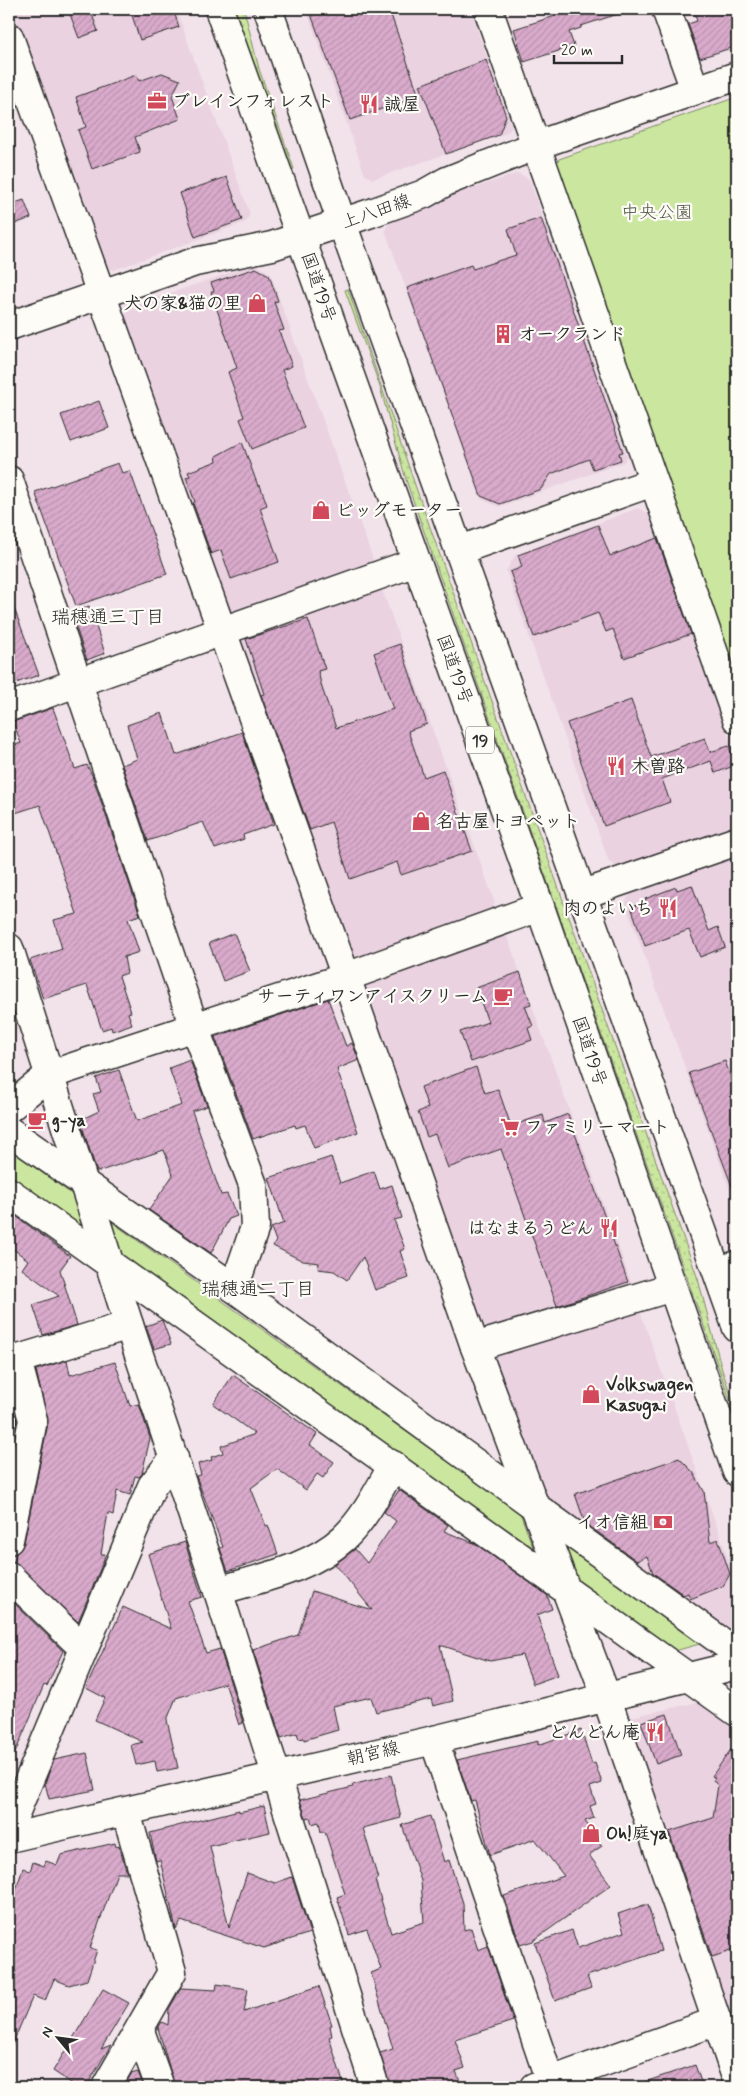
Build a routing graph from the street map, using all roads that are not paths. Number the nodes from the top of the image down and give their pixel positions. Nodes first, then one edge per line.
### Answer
1 (219, 9) edge
2 (268, 9) edge
3 (488, 9) edge
4 (666, 9) edge
5 (9, 37) edge
6 (737, 76) edge
7 (695, 90) junction
8 (537, 145) junction
9 (342, 223) junction
10 (301, 236) junction
11 (100, 295) junction
12 (9, 326) edge
13 (9, 480) edge
14 (653, 482) junction
15 (460, 550) junction
16 (416, 562) junction
17 (223, 630) junction
18 (77, 684) junction
19 (9, 707) edge
20 (737, 719) edge
21 (737, 841) edge
22 (584, 894) junction
23 (540, 907) junction
24 (9, 948) edge
25 (346, 977) junction
26 (194, 1026) junction
27 (50, 1075) junction
28 (9, 1108) edge
29 (9, 1131) edge
30 (85, 1184) junction
31 (9, 1192) edge
32 (111, 1265) junction
33 (728, 1268) edge
34 (672, 1287) junction
35 (234, 1288) junction
36 (130, 1325) junction
37 (737, 1328) edge
38 (475, 1347) junction
39 (13, 1361) edge
40 (174, 1458) junction
41 (393, 1465) junction
42 (737, 1472) edge
43 (536, 1507) junction
44 (9, 1540) edge
45 (9, 1576) edge
46 (564, 1587) junction
47 (218, 1591) junction
48 (83, 1648) junction
49 (737, 1652) edge
50 (737, 1665) edge
51 (688, 1677) junction
52 (606, 1696) junction
53 (737, 1712) edge
54 (434, 1740) junction
55 (276, 1776) junction
56 (126, 1812) junction
57 (9, 1828) edge
58 (9, 1838) edge
59 (717, 2021) junction
60 (140, 2031) junction
61 (737, 2080) edge
62 (545, 2085) edge
63 (106, 2087) edge
64 (160, 2087) edge
65 (376, 2087) edge

1 - 10 main road, 国道19号 / 19
2 - 9 main road
3 - 8 main road
4 - 7 main road
5 - 11 main road
6 - 7 main road, 上八田線
7 - 8 main road, 上八田線
8 - 9 main road, 上八田線
8 - 14 main road
9 - 10 main road, 上八田線
9 - 15 main road
10 - 11 main road, 上八田線
10 - 16 main road, 国道19号 / 19
11 - 12 main road, 上八田線
11 - 17 main road
13 - 18 main road
14 - 15 main road
14 - 20 main road
15 - 22 main road
16 - 17 main road
16 - 23 main road, 国道19号 / 19
17 - 18 main road
17 - 25 main road
18 - 19 main road
18 - 26 main road
21 - 22 main road
22 - 33 main road
23 - 25 main road
23 - 34 main road, 国道19号 / 19
24 - 27 main road
25 - 26 main road
25 - 38 main road
26 - 27 main road
26 - 35 main road
27 - 28 main road
27 - 30 main road
29 - 30 main road
30 - 32 main road
30 - 35 main road
31 - 32 main road
32 - 36 main road
32 - 41 main road
33 - 37 main road
34 - 38 main road
34 - 42 main road, 国道19号 / 19
35 - 43 main road
36 - 39 main road
36 - 40 main road
38 - 43 main road
39 - 44 main road
40 - 47 main road
40 - 48 main road
41 - 46 main road
41 - 47 main road
43 - 46 main road
43 - 49 main road
45 - 48 main road
46 - 51 main road
46 - 52 main road
47 - 55 main road
48 - 57 main road
50 - 51 main road, 朝宮線
51 - 52 main road, 朝宮線
51 - 53 main road
52 - 54 main road, 朝宮線
52 - 59 main road
54 - 55 main road, 朝宮線
54 - 62 main road
55 - 56 main road, 朝宮線
55 - 65 main road
56 - 58 main road, 朝宮線
56 - 60 main road
59 - 61 main road
59 - 62 main road
60 - 63 main road
60 - 64 main road

